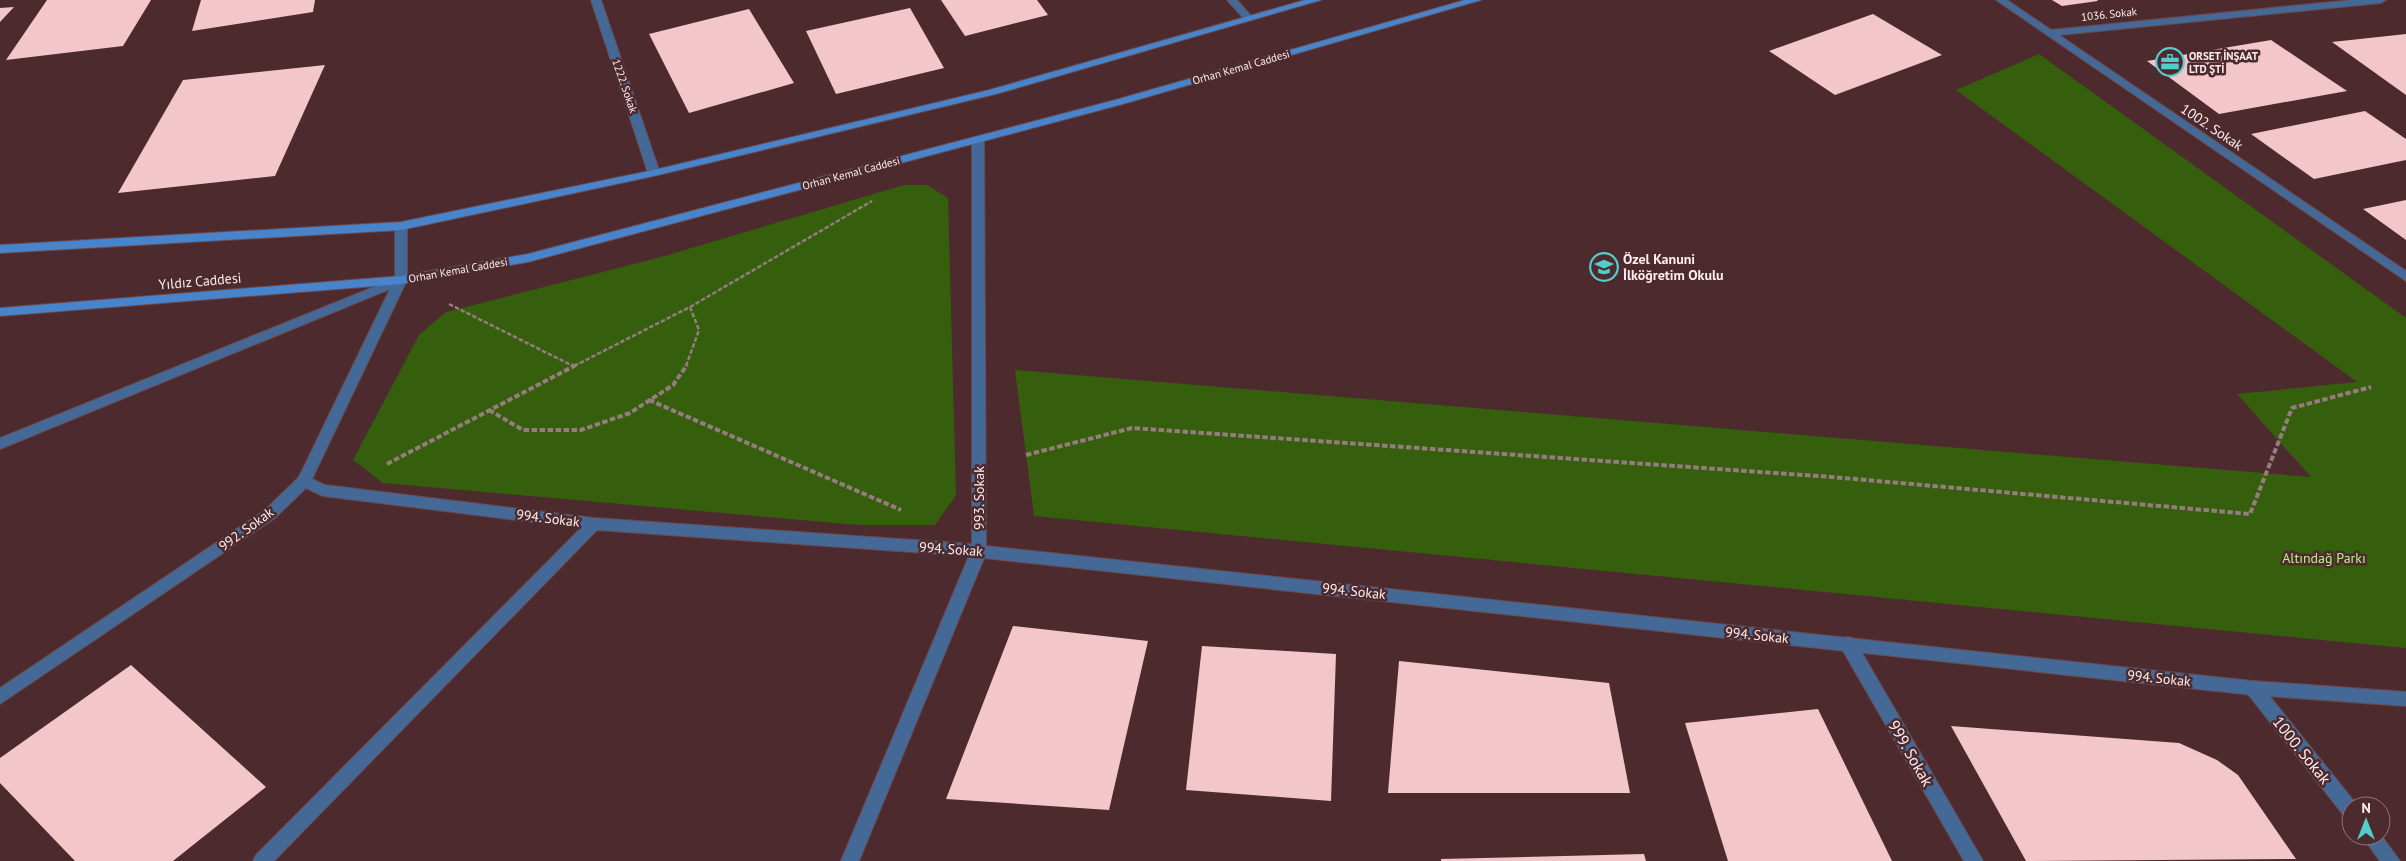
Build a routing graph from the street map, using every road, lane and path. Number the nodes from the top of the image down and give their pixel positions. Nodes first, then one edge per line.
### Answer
1 (596, 0) edge
2 (1232, 0) edge
3 (1316, 0) edge
4 (1476, 0) edge
5 (2001, 0) edge
6 (2381, 0) edge
7 (1248, 18) junction
8 (2048, 33) junction
9 (978, 140) junction
10 (654, 173) junction
11 (877, 199) dead end
12 (401, 226) junction
13 (0, 249) edge
14 (2406, 277) edge
15 (402, 280) junction
16 (690, 307) junction
17 (0, 312) edge
18 (573, 366) junction
19 (2371, 387) dead end
20 (649, 400) junction
21 (488, 410) junction
22 (0, 444) edge
23 (1026, 455) dead end
24 (304, 481) junction
25 (336, 492) junction
26 (908, 513) dead end
27 (594, 524) junction
28 (979, 550) junction
29 (1848, 644) junction
30 (2253, 688) junction
31 (0, 697) edge
32 (2406, 699) edge
33 (2341, 798) edge
34 (2379, 846) edge
35 (262, 861) edge
36 (850, 861) edge
37 (1974, 861) edge
38 (2391, 861) edge

1 - 10 street, 1222. Sokak
2 - 7 street
3 - 7 main road
4 - 9 main road, Orhan Kemal Caddesi
5 - 8 street, 1002. Sokak
6 - 8 street, 1036. Sokak
7 - 10 main road
8 - 14 street, 1002. Sokak
9 - 15 main road, Orhan Kemal Caddesi
9 - 28 street, 993. Sokak
10 - 12 main road
11 - 16 path
12 - 13 main road
12 - 15 street, Orhan Kemal Caddesi
15 - 17 main road, Yıldız Caddesi
15 - 18 path
15 - 22 street
15 - 24 street, 992. Sokak
16 - 18 path
16 - 20 path
18 - 21 path
19 - 23 path
20 - 21 path
20 - 26 path
21 - 25 path
24 - 25 street, 994. Sokak
24 - 31 street, 992. Sokak
25 - 27 street, 994. Sokak
27 - 28 street, 994. Sokak
27 - 35 street
28 - 29 street, 994. Sokak
28 - 36 street, 993. Sokak
29 - 30 street, 994. Sokak
29 - 37 street, 999. Sokak
30 - 32 street, 994. Sokak
30 - 33 street, 1000. Sokak
34 - 38 street

